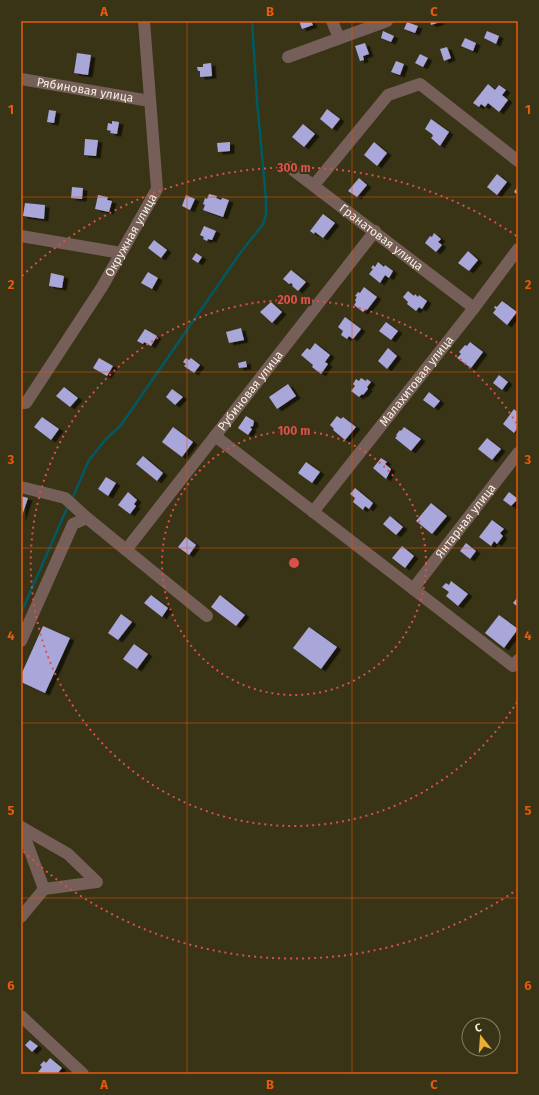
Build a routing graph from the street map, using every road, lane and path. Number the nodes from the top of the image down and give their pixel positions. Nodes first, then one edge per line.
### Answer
1 (144, 21) edge
2 (332, 21) edge
3 (387, 21) edge
4 (339, 38) junction
5 (288, 57) dead end
6 (21, 79) edge
7 (150, 101) junction
8 (518, 161) edge
9 (289, 167) dead end
10 (314, 185) junction
11 (375, 231) junction
12 (21, 236) edge
13 (518, 248) edge
14 (121, 253) junction
15 (474, 308) junction
16 (24, 403) edge
17 (214, 436) junction
18 (518, 453) edge
19 (21, 486) edge
20 (313, 512) junction
21 (87, 518) junction
22 (126, 550) junction
23 (413, 589) junction
24 (207, 616) dead end
25 (21, 641) edge
26 (516, 663) edge
27 (21, 827) edge
28 (44, 889) junction
29 (21, 916) edge
30 (21, 1016) edge
31 (83, 1074) edge

1 - 7 street, Окружная улица
2 - 4 street
3 - 4 street
4 - 5 street
6 - 7 street, Рябиновая улица
7 - 14 street, Окружная улица
8 - 10 street
9 - 10 street, Гранатовая улица
10 - 11 street, Гранатовая улица
11 - 15 street, Гранатовая улица
11 - 17 street, Рубиновая улица
12 - 14 street
13 - 15 street, Малахитовая улица
14 - 16 street, Окружная улица
15 - 20 street, Малахитовая улица
17 - 20 street
17 - 22 street, Рубиновая улица
18 - 23 street, Янтарная улица
19 - 21 street
20 - 23 street
21 - 22 street
21 - 25 street
22 - 24 street
23 - 26 street
27 - 28 street
27 - 28 street
28 - 29 street
30 - 31 street

